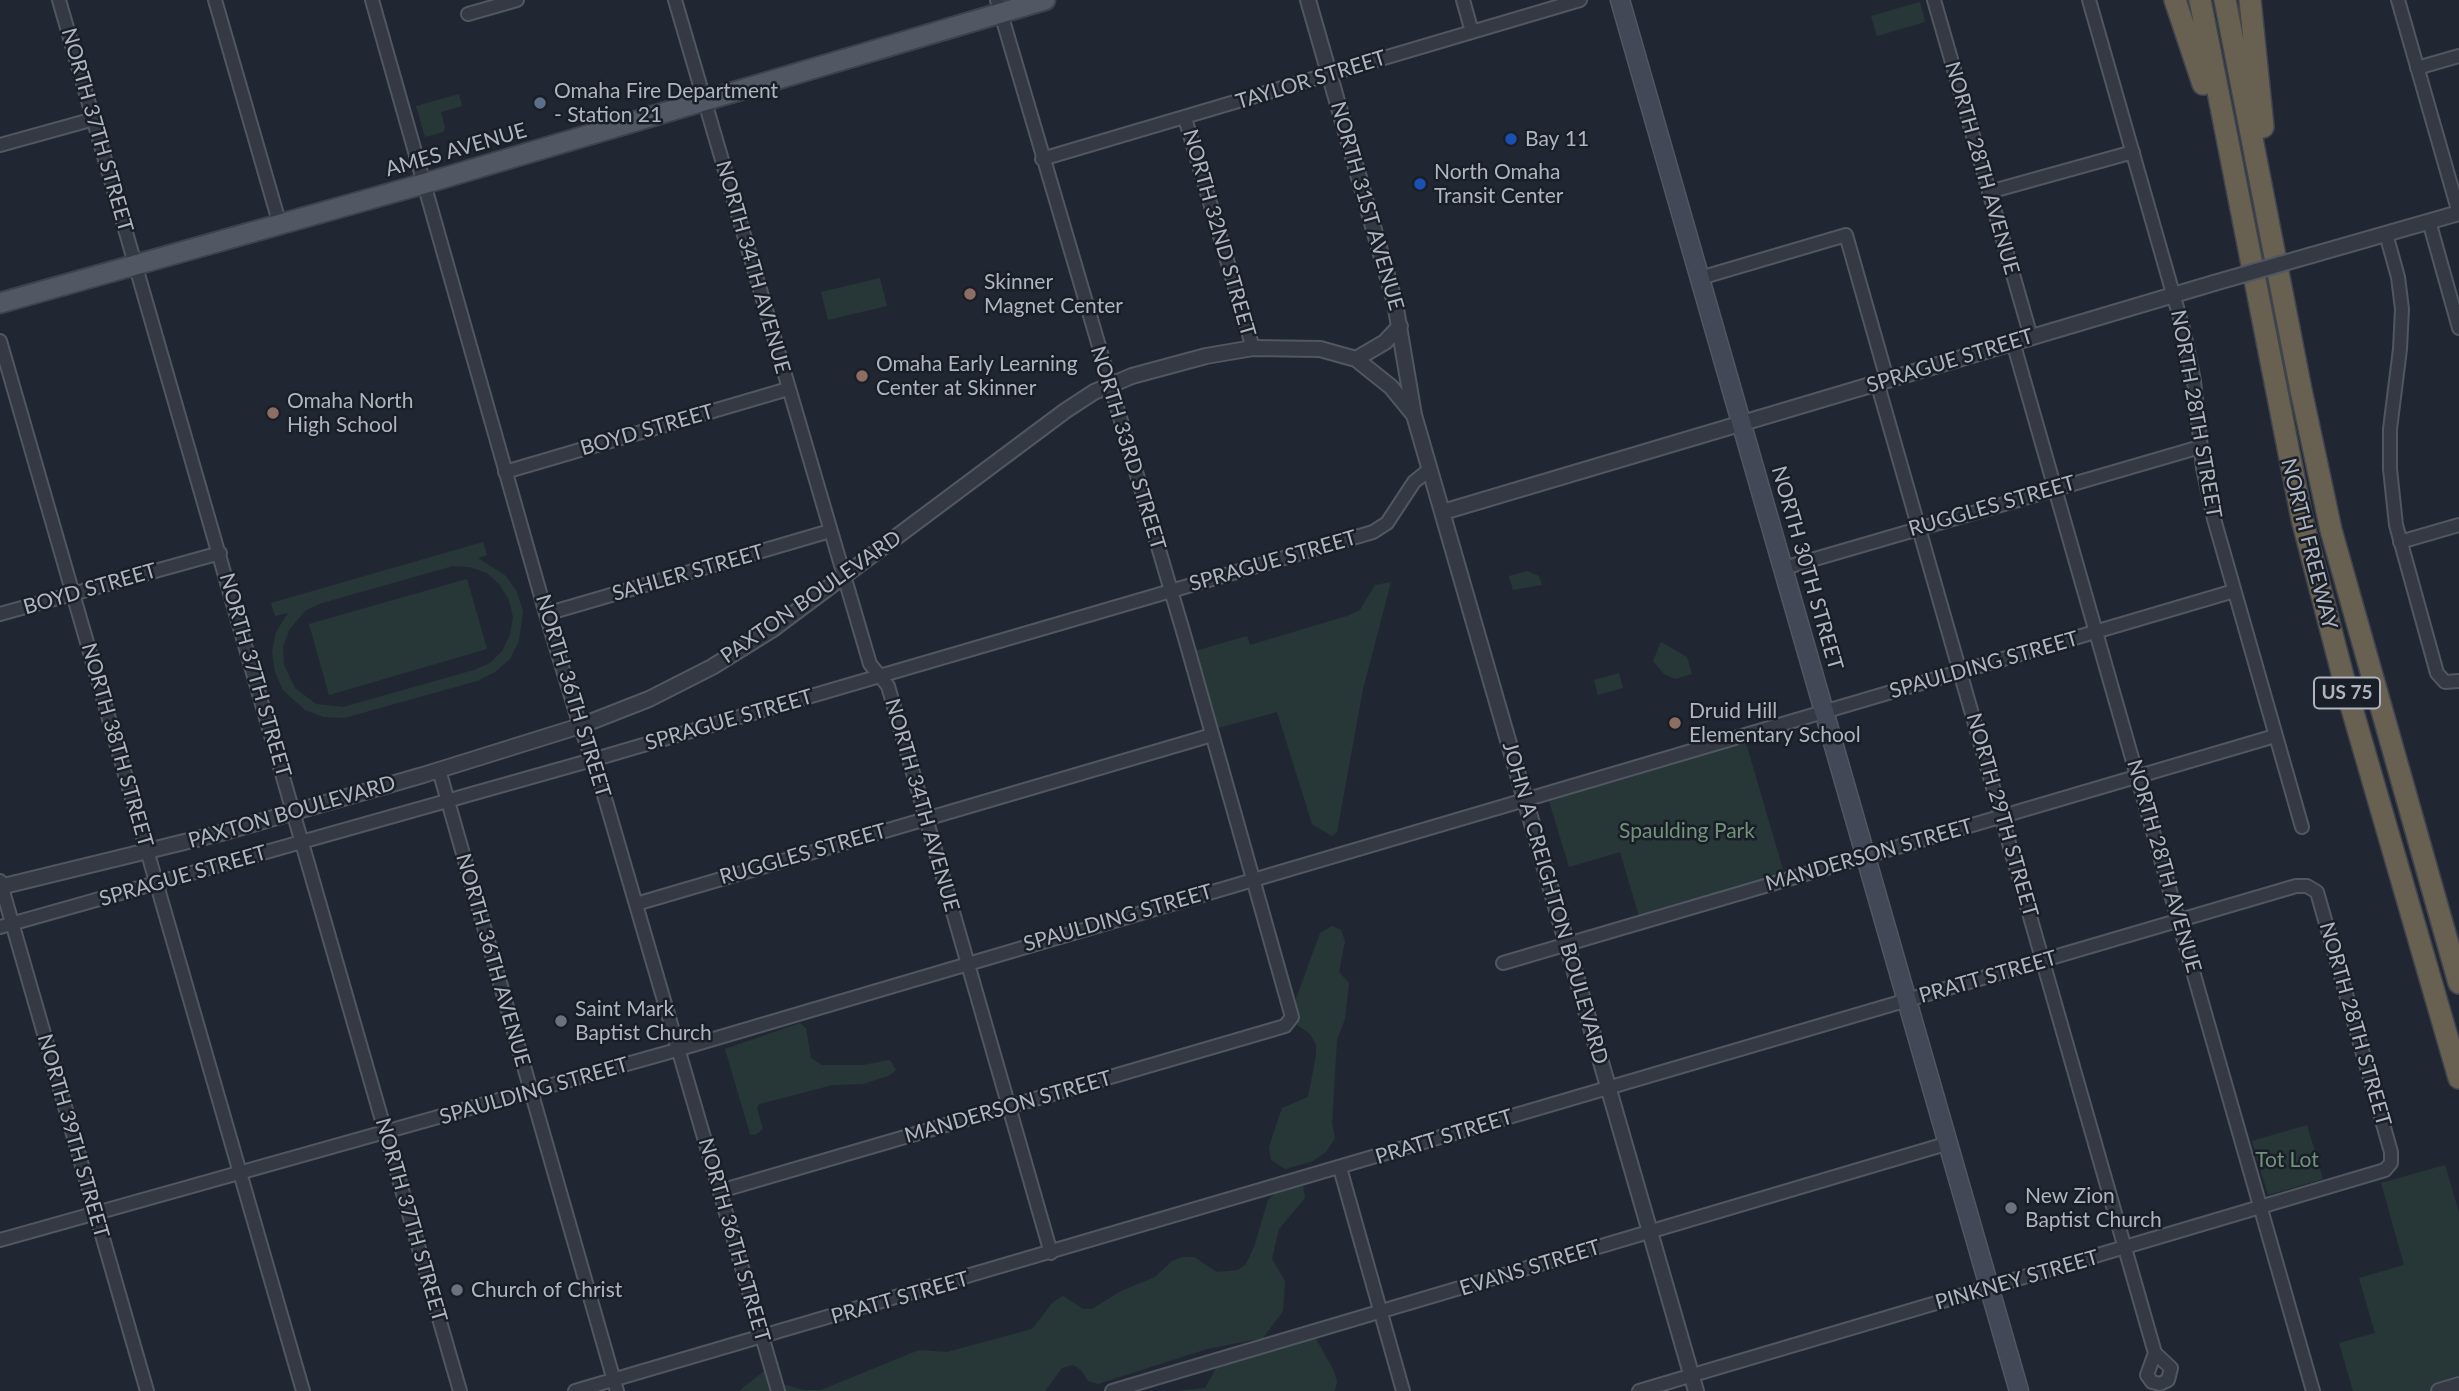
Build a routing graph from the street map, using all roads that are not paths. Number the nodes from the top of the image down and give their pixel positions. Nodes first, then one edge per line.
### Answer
1 (59, 0) edge
2 (215, 0) edge
3 (372, 0) edge
4 (675, 0) edge
5 (1045, 0) edge
6 (1308, 0) edge
7 (1463, 0) edge
8 (1580, 0) edge
9 (1620, 0) edge
10 (1934, 0) edge
11 (2089, 0) edge
12 (2175, 0) edge
13 (2200, 0) edge
14 (2225, 0) edge
15 (2250, 0) edge
16 (2399, 0) edge
17 (508, 1) edge
18 (999, 6) edge
19 (468, 14) dead end
20 (1472, 32) junction
21 (2459, 56) edge
22 (2417, 68) junction
23 (1330, 75) junction
24 (705, 100) junction
25 (1185, 118) junction
26 (94, 119) junction
27 (0, 145) edge
28 (2133, 152) junction
29 (1042, 159) junction
30 (423, 184) junction
31 (1989, 192) junction
32 (2459, 213) edge
33 (2429, 221) junction
34 (280, 225) junction
35 (2386, 234) junction
36 (137, 264) junction
37 (1700, 278) junction
38 (2174, 295) junction
39 (2283, 296) junction
40 (2257, 302) junction
41 (0, 303) edge
42 (1400, 326) junction
43 (2459, 328) edge
44 (2031, 337) junction
45 (0, 341) edge
46 (2013, 342) junction
47 (1253, 348) junction
48 (1356, 359) junction
49 (1882, 381) junction
50 (1108, 386) junction
51 (788, 389) junction
52 (1414, 415) junction
53 (1742, 423) junction
54 (2200, 447) junction
55 (1430, 469) junction
56 (505, 472) junction
57 (2055, 487) junction
58 (1443, 512) junction
59 (2459, 525) edge
60 (1919, 528) junction
61 (830, 531) junction
62 (2400, 542) junction
63 (220, 553) junction
64 (1784, 568) junction
65 (844, 576) junction
66 (1170, 591) junction
67 (2234, 592) junction
68 (73, 594) junction
69 (0, 614) edge
70 (546, 614) junction
71 (2096, 632) junction
72 (1961, 671) junction
73 (879, 676) junction
74 (2459, 681) edge
75 (1825, 712) junction
76 (580, 726) junction
77 (1212, 735) junction
78 (2275, 736) junction
79 (592, 760) junction
80 (439, 770) junction
81 (2138, 776) junction
82 (1525, 799) junction
83 (448, 802) junction
84 (294, 812) junction
85 (2003, 816) junction
86 (926, 818) junction
87 (2302, 827) dead end
88 (302, 842) junction
89 (148, 851) junction
90 (1867, 856) junction
91 (1254, 879) junction
92 (157, 883) junction
93 (1, 885) edge
94 (2312, 888) joint
95 (636, 904) junction
96 (2179, 920) junction
97 (6, 926) edge
98 (1567, 944) junction
99 (2044, 960) junction
100 (968, 962) junction
101 (1503, 963) dead end
102 (2459, 983) edge
103 (1908, 1001) junction
104 (1292, 1017) joint
105 (678, 1049) junction
106 (2459, 1078) edge
107 (1609, 1088) junction
108 (531, 1091) junction
109 (1009, 1107) junction
110 (386, 1132) junction
111 (1949, 1143) junction
112 (2390, 1163) joint
113 (1340, 1168) junction
114 (240, 1173) junction
115 (720, 1191) junction
116 (2261, 1208) junction
117 (96, 1213) junction
118 (1650, 1232) junction
119 (0, 1240) edge
120 (2126, 1248) junction
121 (1051, 1253) junction
122 (1990, 1288) junction
123 (1380, 1312) junction
124 (763, 1338) junction
125 (2155, 1353) dead end
126 (1692, 1376) junction
127 (2459, 1385) edge
128 (615, 1386) edge
129 (147, 1391) edge
130 (303, 1391) edge
131 (460, 1391) edge
132 (575, 1391) edge
133 (778, 1391) edge
134 (1111, 1391) edge
135 (1403, 1391) edge
136 (1640, 1391) edge
137 (1696, 1391) edge
138 (2019, 1391) edge
139 (2313, 1391) edge
140 (2439, 1391) edge

1 - 26 street, NORTH 37TH STREET
2 - 34 street
3 - 30 street, NORTH 36TH STREET
4 - 24 street, NORTH 34TH AVENUE
5 - 18 main road, AMES AVENUE
6 - 23 street, NORTH 31ST AVENUE
7 - 20 street
8 - 20 street, TAYLOR STREET
9 - 37 main road, NORTH 30TH STREET
10 - 31 street, NORTH 28TH AVENUE
11 - 28 street, NORTH 28TH STREET
12 - 40 highway
13 - 40 highway, NORTH FREEWAY / US 75
14 - 39 highway, NORTH FREEWAY / US 75
15 - 39 highway
16 - 22 street
17 - 19 street
18 - 24 main road, AMES AVENUE
18 - 29 street, NORTH 33RD STREET
20 - 23 street, TAYLOR STREET
21 - 22 street
22 - 32 street
23 - 25 street, TAYLOR STREET
23 - 42 street, NORTH 31ST AVENUE
24 - 30 main road, AMES AVENUE
24 - 51 street, NORTH 34TH AVENUE
25 - 29 street, TAYLOR STREET
25 - 47 street, NORTH 32ND STREET
26 - 27 street
26 - 36 street, NORTH 37TH STREET
28 - 31 street
28 - 38 street, NORTH 28TH STREET
29 - 50 street, NORTH 33RD STREET
30 - 34 main road, AMES AVENUE
30 - 56 street, NORTH 36TH STREET
31 - 44 street, NORTH 28TH AVENUE
32 - 33 street, SPRAGUE STREET
33 - 35 street, SPRAGUE STREET
33 - 43 street
34 - 36 main road, AMES AVENUE
35 - 38 street, SPRAGUE STREET, bridge
35 - 62 street
36 - 41 main road, AMES AVENUE
36 - 63 street, NORTH 37TH STREET
37 - 49 street, NORTH 29TH STREET
37 - 53 main road, NORTH 30TH STREET
38 - 44 street, SPRAGUE STREET
38 - 54 street, NORTH 28TH STREET
39 - 102 highway, NORTH FREEWAY / US 75
40 - 106 highway, NORTH FREEWAY / US 75
42 - 48 street
42 - 52 street, NORTH 31ST AVENUE
44 - 46 street, SPRAGUE STREET
45 - 68 street, NORTH 38TH STREET
46 - 49 street, SPRAGUE STREET
46 - 57 street, NORTH 28TH AVENUE
47 - 48 street, PAXTON BOULEVARD
47 - 50 street, PAXTON BOULEVARD
48 - 52 street, PAXTON BOULEVARD
49 - 53 street, SPRAGUE STREET
49 - 60 street, NORTH 29TH STREET
50 - 65 street, PAXTON BOULEVARD
50 - 66 street, NORTH 33RD STREET
51 - 56 street, BOYD STREET
51 - 61 street, NORTH 34TH AVENUE
52 - 55 street, JOHN A CREIGHTON BOULEVARD
53 - 58 street, SPRAGUE STREET
53 - 64 main road, NORTH 30TH STREET
54 - 57 street, RUGGLES STREET
54 - 67 street, NORTH 28TH STREET
55 - 58 street, JOHN A CREIGHTON BOULEVARD
55 - 66 street, SPRAGUE STREET
56 - 70 street, NORTH 36TH STREET
57 - 60 street, RUGGLES STREET
57 - 71 street, NORTH 28TH AVENUE
58 - 82 street, JOHN A CREIGHTON BOULEVARD
59 - 62 street
60 - 64 street, RUGGLES STREET
60 - 72 street, NORTH 29TH STREET
61 - 65 street, NORTH 34TH AVENUE
61 - 70 street, SAHLER STREET
62 - 74 street
63 - 68 street, BOYD STREET
63 - 84 street, NORTH 37TH STREET
64 - 75 main road, NORTH 30TH STREET
65 - 73 street, NORTH 34TH AVENUE
65 - 76 street, PAXTON BOULEVARD
66 - 73 street, SPRAGUE STREET
66 - 77 street, NORTH 33RD STREET
67 - 71 street, SPAULDING STREET
67 - 78 street, NORTH 28TH STREET
68 - 69 street, BOYD STREET
68 - 89 street, NORTH 38TH STREET
70 - 76 street, NORTH 36TH STREET
71 - 72 street, SPAULDING STREET
71 - 81 street, NORTH 28TH AVENUE
72 - 75 street, SPAULDING STREET
72 - 85 street, NORTH 29TH STREET
73 - 79 street, SPRAGUE STREET
73 - 86 street, NORTH 34TH AVENUE
75 - 82 street, SPAULDING STREET
75 - 90 main road, NORTH 30TH STREET
76 - 79 street, NORTH 36TH STREET
76 - 80 street, PAXTON BOULEVARD
77 - 86 street, RUGGLES STREET
77 - 91 street, NORTH 33RD STREET
78 - 81 street, MANDERSON STREET
78 - 87 street, NORTH 28TH STREET
79 - 83 street, SPRAGUE STREET
79 - 95 street, NORTH 36TH STREET
80 - 83 street, NORTH 36TH AVENUE
80 - 84 street, PAXTON BOULEVARD
81 - 85 street, MANDERSON STREET
81 - 96 street, NORTH 28TH AVENUE
82 - 91 street, SPAULDING STREET
82 - 98 street, JOHN A CREIGHTON BOULEVARD
83 - 88 street, SPRAGUE STREET
83 - 108 street, NORTH 36TH AVENUE
84 - 88 street, NORTH 37TH STREET
84 - 89 street, PAXTON BOULEVARD
85 - 90 street, MANDERSON STREET
85 - 99 street, NORTH 29TH STREET
86 - 95 street, RUGGLES STREET
86 - 100 street, NORTH 34TH AVENUE
88 - 92 street, SPRAGUE STREET
88 - 110 street, NORTH 37TH STREET
89 - 92 street, NORTH 38TH STREET
89 - 93 street, PAXTON BOULEVARD
90 - 98 street, MANDERSON STREET
90 - 103 main road, NORTH 30TH STREET
91 - 100 street, SPAULDING STREET
91 - 104 street, NORTH 33RD STREET
92 - 97 street, SPRAGUE STREET
92 - 114 street, NORTH 38TH STREET
93 - 97 street, NORTH 39TH STREET
94 - 96 street, PRATT STREET
94 - 112 street, NORTH 28TH STREET
95 - 105 street, NORTH 36TH STREET
96 - 99 street, PRATT STREET
96 - 116 street, NORTH 28TH AVENUE
97 - 117 street, NORTH 39TH STREET
98 - 101 street, MANDERSON STREET
98 - 107 street, JOHN A CREIGHTON BOULEVARD
99 - 103 street, PRATT STREET
99 - 120 street, NORTH 29TH STREET
100 - 105 street, SPAULDING STREET
100 - 109 street, NORTH 34TH AVENUE
103 - 107 street, PRATT STREET
103 - 111 main road, NORTH 30TH STREET
104 - 109 street, MANDERSON STREET
105 - 108 street, SPAULDING STREET
105 - 115 street, NORTH 36TH STREET
107 - 113 street, PRATT STREET
107 - 118 street, JOHN A CREIGHTON BOULEVARD
108 - 110 street, SPAULDING STREET
108 - 128 street, NORTH 36TH AVENUE
109 - 115 street, MANDERSON STREET
109 - 121 street, NORTH 34TH AVENUE
110 - 114 street, SPAULDING STREET
110 - 131 street, NORTH 37TH STREET
111 - 118 street, EVANS STREET
111 - 122 main road, NORTH 30TH STREET
112 - 116 street, PINKNEY STREET
113 - 121 street, PRATT STREET
113 - 123 street
114 - 117 street, SPAULDING STREET
114 - 130 street, NORTH 38TH STREET
115 - 124 street, NORTH 36TH STREET
116 - 120 street, PINKNEY STREET
116 - 139 street, NORTH 28TH AVENUE
117 - 119 street, SPAULDING STREET
117 - 129 street, NORTH 39TH STREET
118 - 123 street, EVANS STREET
118 - 126 street, JOHN A CREIGHTON BOULEVARD
120 - 122 street, PINKNEY STREET
120 - 125 street, NORTH 29TH STREET
121 - 124 street, PRATT STREET
122 - 126 street, PINKNEY STREET
122 - 138 main road, NORTH 30TH STREET
123 - 134 street, EVANS STREET
123 - 135 street
124 - 128 street, PRATT STREET
124 - 133 street, NORTH 36TH STREET
126 - 136 street, PINKNEY STREET
126 - 137 street, JOHN A CREIGHTON BOULEVARD
127 - 140 street
128 - 132 street, PRATT STREET

